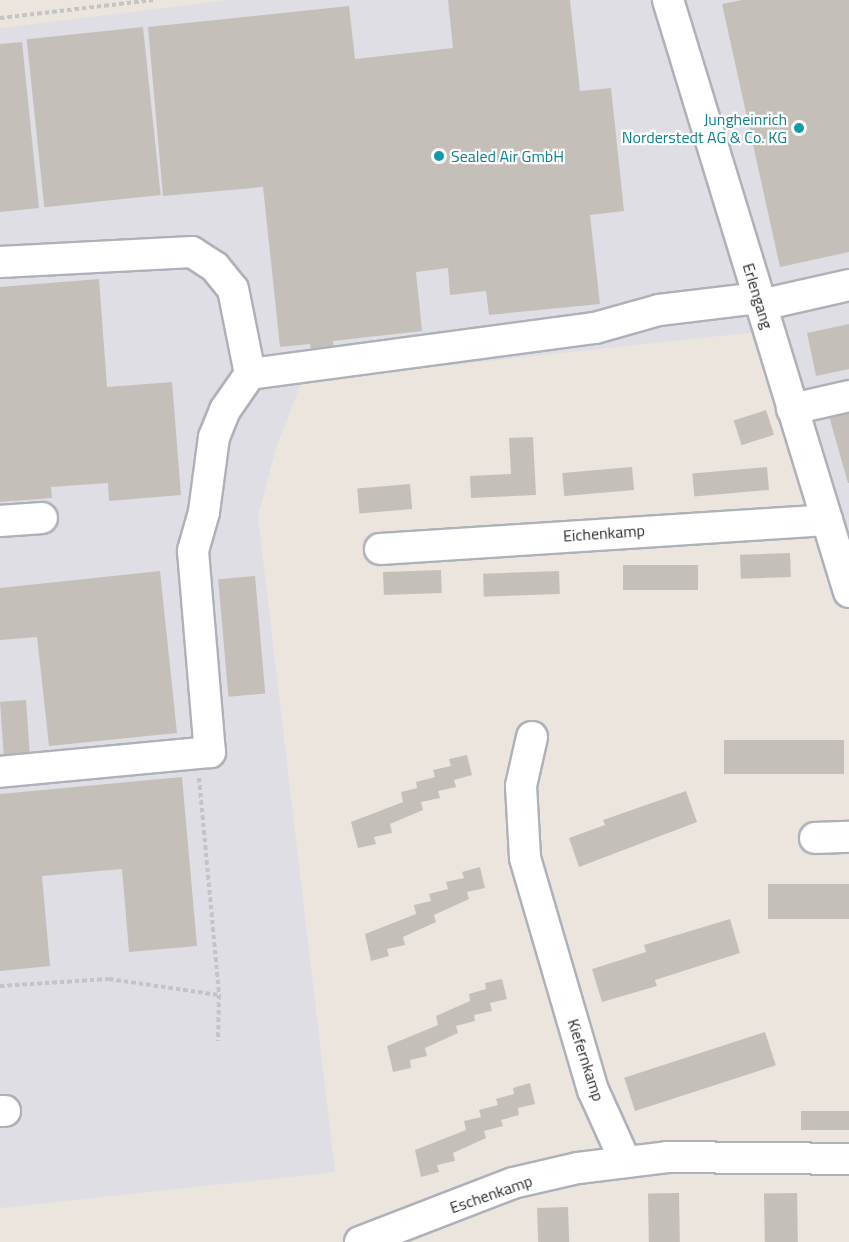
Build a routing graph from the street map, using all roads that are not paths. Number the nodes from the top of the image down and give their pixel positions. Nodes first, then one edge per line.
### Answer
1 (668, 0) edge
2 (0, 262) edge
3 (849, 285) edge
4 (759, 301) junction
5 (250, 374) junction
6 (849, 396) edge
7 (792, 409) junction
8 (42, 518) dead end
9 (827, 520) junction
10 (0, 521) edge
11 (380, 549) dead end
12 (849, 592) edge
13 (532, 737) dead end
14 (0, 772) edge
15 (849, 837) edge
16 (815, 838) dead end
17 (849, 1159) edge
18 (626, 1161) junction
19 (360, 1242) edge

1 - 4 street, Erlengang
2 - 5 street
3 - 4 street
4 - 5 street
4 - 7 street, Erlengang
5 - 14 street
6 - 7 street
7 - 9 street, Erlengang
8 - 10 street
9 - 11 street, Eichenkamp
9 - 12 street, Erlengang
13 - 18 street, Kiefernkamp
15 - 16 street
17 - 18 street
18 - 19 street, Eschenkamp

